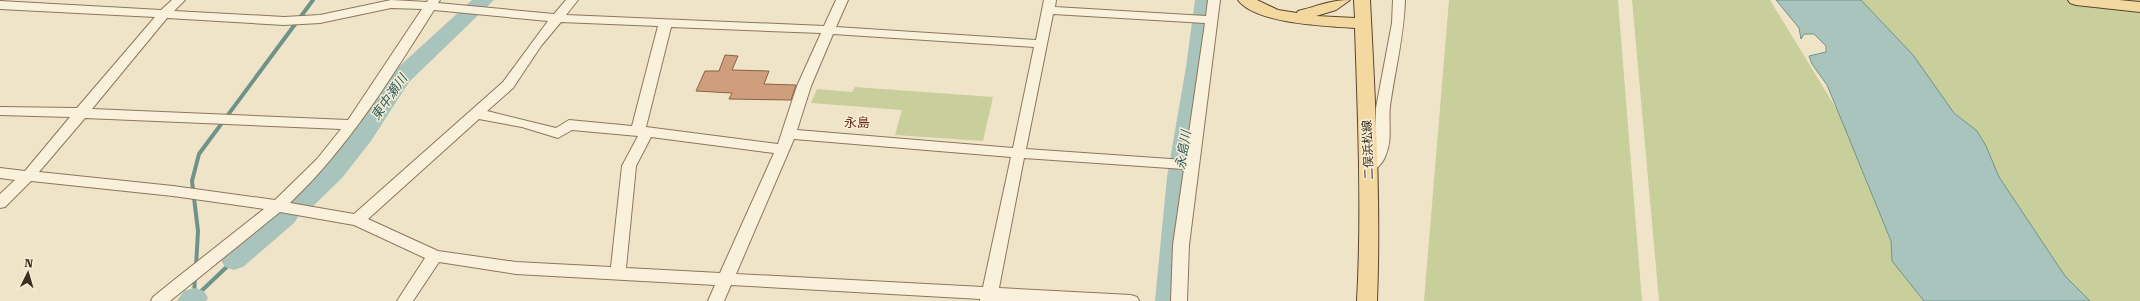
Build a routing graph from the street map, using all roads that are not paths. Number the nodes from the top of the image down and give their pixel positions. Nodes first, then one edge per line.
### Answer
1 (179, 0) edge
2 (572, 0) edge
3 (842, 0) edge
4 (1214, 0) edge
5 (1246, 0) edge
6 (1342, 0) edge
7 (1362, 0) edge
8 (1399, 0) edge
9 (2076, 0) edge
10 (433, 3) edge
11 (0, 5) edge
12 (1049, 5) edge
13 (2140, 7) edge
14 (164, 14) junction
15 (1278, 15) junction
16 (557, 18) junction
17 (1207, 20) junction
18 (665, 24) junction
19 (1364, 24) junction
20 (829, 30) junction
21 (1041, 44) junction
22 (0, 111) edge
23 (82, 113) junction
24 (477, 114) junction
25 (351, 125) junction
26 (643, 131) junction
27 (789, 134) junction
28 (782, 149) junction
29 (1019, 153) junction
30 (1192, 164) junction
31 (1369, 167) junction
32 (0, 173) edge
33 (29, 175) junction
34 (0, 203) edge
35 (278, 206) junction
36 (357, 220) junction
37 (435, 256) junction
38 (618, 273) junction
39 (725, 281) junction
40 (989, 298) edge
41 (159, 301) edge
42 (405, 301) edge
43 (716, 301) edge
44 (1131, 301) edge
45 (1180, 301) edge
46 (1367, 301) edge

1 - 14 street
2 - 16 street
3 - 20 street
4 - 17 street
5 - 15 main road
6 - 15 main road
7 - 19 main road, 二俣浜松線
8 - 31 street
9 - 13 main road
10 - 14 street
10 - 16 street
10 - 25 street
11 - 14 street
12 - 17 street
12 - 21 street
14 - 23 street
15 - 19 main road
16 - 18 street
16 - 24 street
17 - 30 street
18 - 20 street
18 - 26 street
19 - 31 main road, 二俣浜松線
20 - 21 street
20 - 27 street
21 - 29 street
22 - 23 street
23 - 25 street
23 - 33 street
24 - 26 street
24 - 36 street
25 - 35 street
26 - 28 street
26 - 38 street
27 - 28 street
27 - 29 street
28 - 39 street
29 - 30 street
29 - 40 street
30 - 45 street
31 - 46 main road, 二俣浜松線
32 - 33 street
33 - 34 street
33 - 35 street
35 - 36 street
35 - 41 street
36 - 37 street
37 - 38 street
37 - 42 street
38 - 39 street
39 - 40 street
39 - 43 street
40 - 44 street

